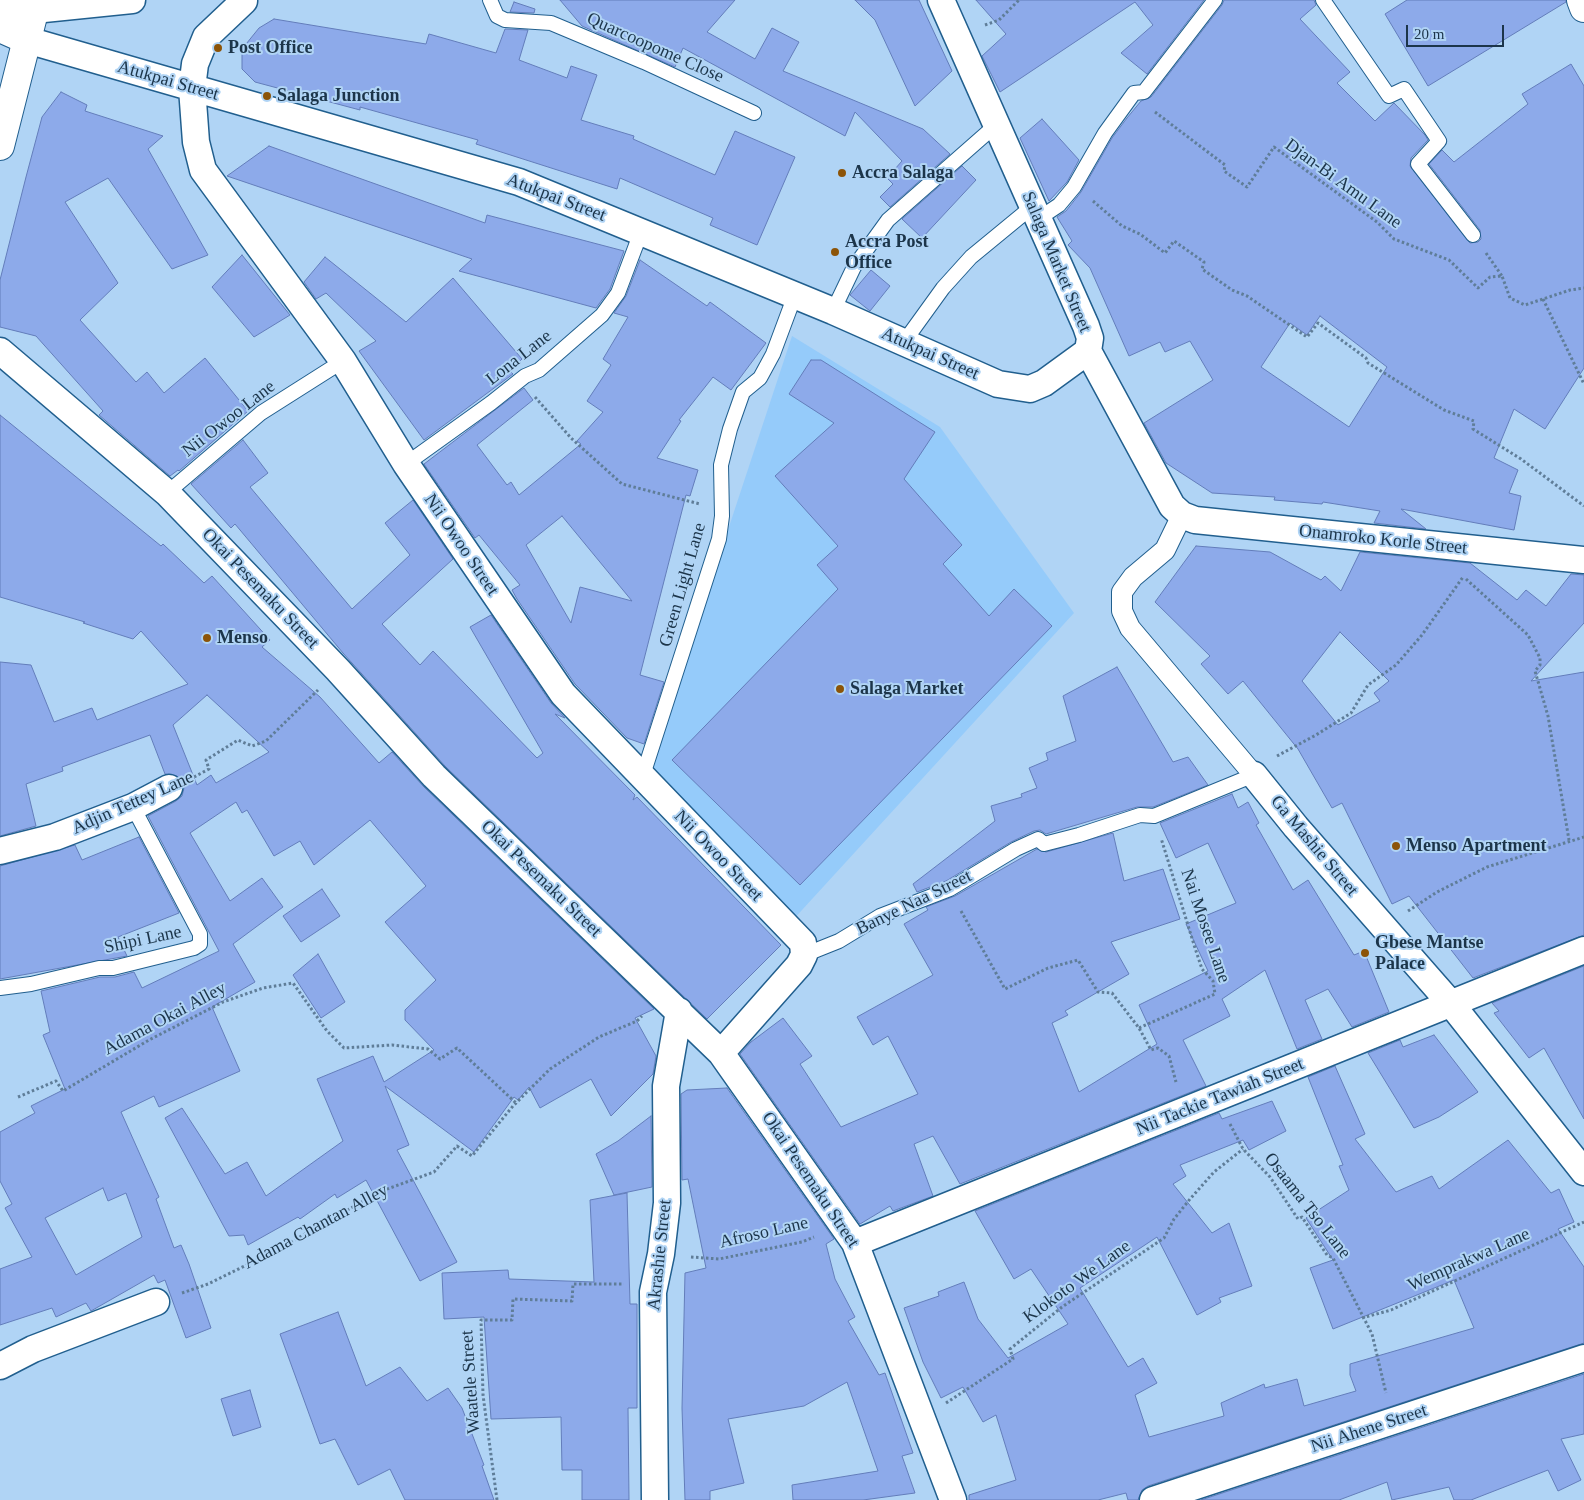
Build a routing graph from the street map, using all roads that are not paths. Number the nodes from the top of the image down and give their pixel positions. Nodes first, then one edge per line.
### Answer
1 (132, 0) edge
2 (244, 0) edge
3 (490, 0) edge
4 (941, 0) edge
5 (1215, 0) edge
6 (1323, 0) edge
7 (1580, 0) edge
8 (36, 5) edge
9 (1584, 8) edge
10 (0, 12) edge
11 (0, 28) edge
12 (28, 40) junction
13 (192, 88) junction
14 (754, 113) dead end
15 (996, 125) junction
16 (0, 146) edge
17 (1036, 212) junction
18 (641, 232) junction
19 (1473, 235) dead end
20 (795, 296) junction
21 (833, 311) junction
22 (904, 342) junction
23 (0, 351) edge
24 (1088, 351) junction
25 (343, 361) junction
26 (406, 464) junction
27 (167, 493) junction
28 (1182, 515) junction
29 (1584, 560) edge
30 (1254, 775) junction
31 (642, 778) junction
32 (169, 788) road end
33 (133, 806) junction
34 (0, 851) edge
35 (1584, 950) edge
36 (804, 955) junction
37 (0, 988) edge
38 (671, 1004) junction
39 (1452, 1005) junction
40 (721, 1053) junction
41 (1584, 1172) edge
42 (849, 1234) junction
43 (156, 1302) road end
44 (1584, 1358) edge
45 (0, 1366) edge
46 (655, 1500) edge
47 (953, 1500) edge
48 (1153, 1500) edge

1 - 8 street
2 - 13 street, Nii Owoo Street
3 - 14 lane, Quarcoopome Close
4 - 15 street, Salaga Market Street
5 - 17 lane
6 - 19 lane
7 - 9 main road
8 - 10 main road
8 - 12 main road
11 - 12 main road, Atukpai Street
12 - 13 street, Atukpai Street
12 - 16 main road
13 - 18 street, Atukpai Street
13 - 25 street, Nii Owoo Street
15 - 17 street, Salaga Market Street
15 - 21 lane
17 - 22 lane
17 - 24 street, Salaga Market Street
18 - 20 street, Atukpai Street
18 - 26 lane, Lona Lane
20 - 21 street, Atukpai Street
20 - 31 lane, Green Light Lane
21 - 22 street, Atukpai Street
22 - 24 street, Atukpai Street
23 - 27 street, Okai Pesemaku Street
24 - 28 street, Salaga Market Street
25 - 26 street, Nii Owoo Street
25 - 27 lane, Nii Owoo Lane
26 - 31 street, Nii Owoo Street
27 - 38 street, Okai Pesemaku Street
28 - 29 street, Onamroko Korle Street
28 - 30 street, Ga Mashie Street
30 - 36 lane, Banye Naa Street
30 - 39 street, Ga Mashie Street
31 - 36 street, Nii Owoo Street
32 - 33 street, Adjin Tettey Lane
33 - 34 street, Adjin Tettey Lane
33 - 37 lane, Shipi Lane
35 - 39 street, Nii Tackie Tawiah Street
36 - 40 street
38 - 40 street, Okai Pesemaku Street
38 - 46 street, Akrashie Street
39 - 41 street, Ga Mashie Street
39 - 42 street, Nii Tackie Tawiah Street
40 - 42 street, Okai Pesemaku Street
42 - 47 street, Okai Pesemaku Street
43 - 45 street
44 - 48 street, Nii Ahene Street

